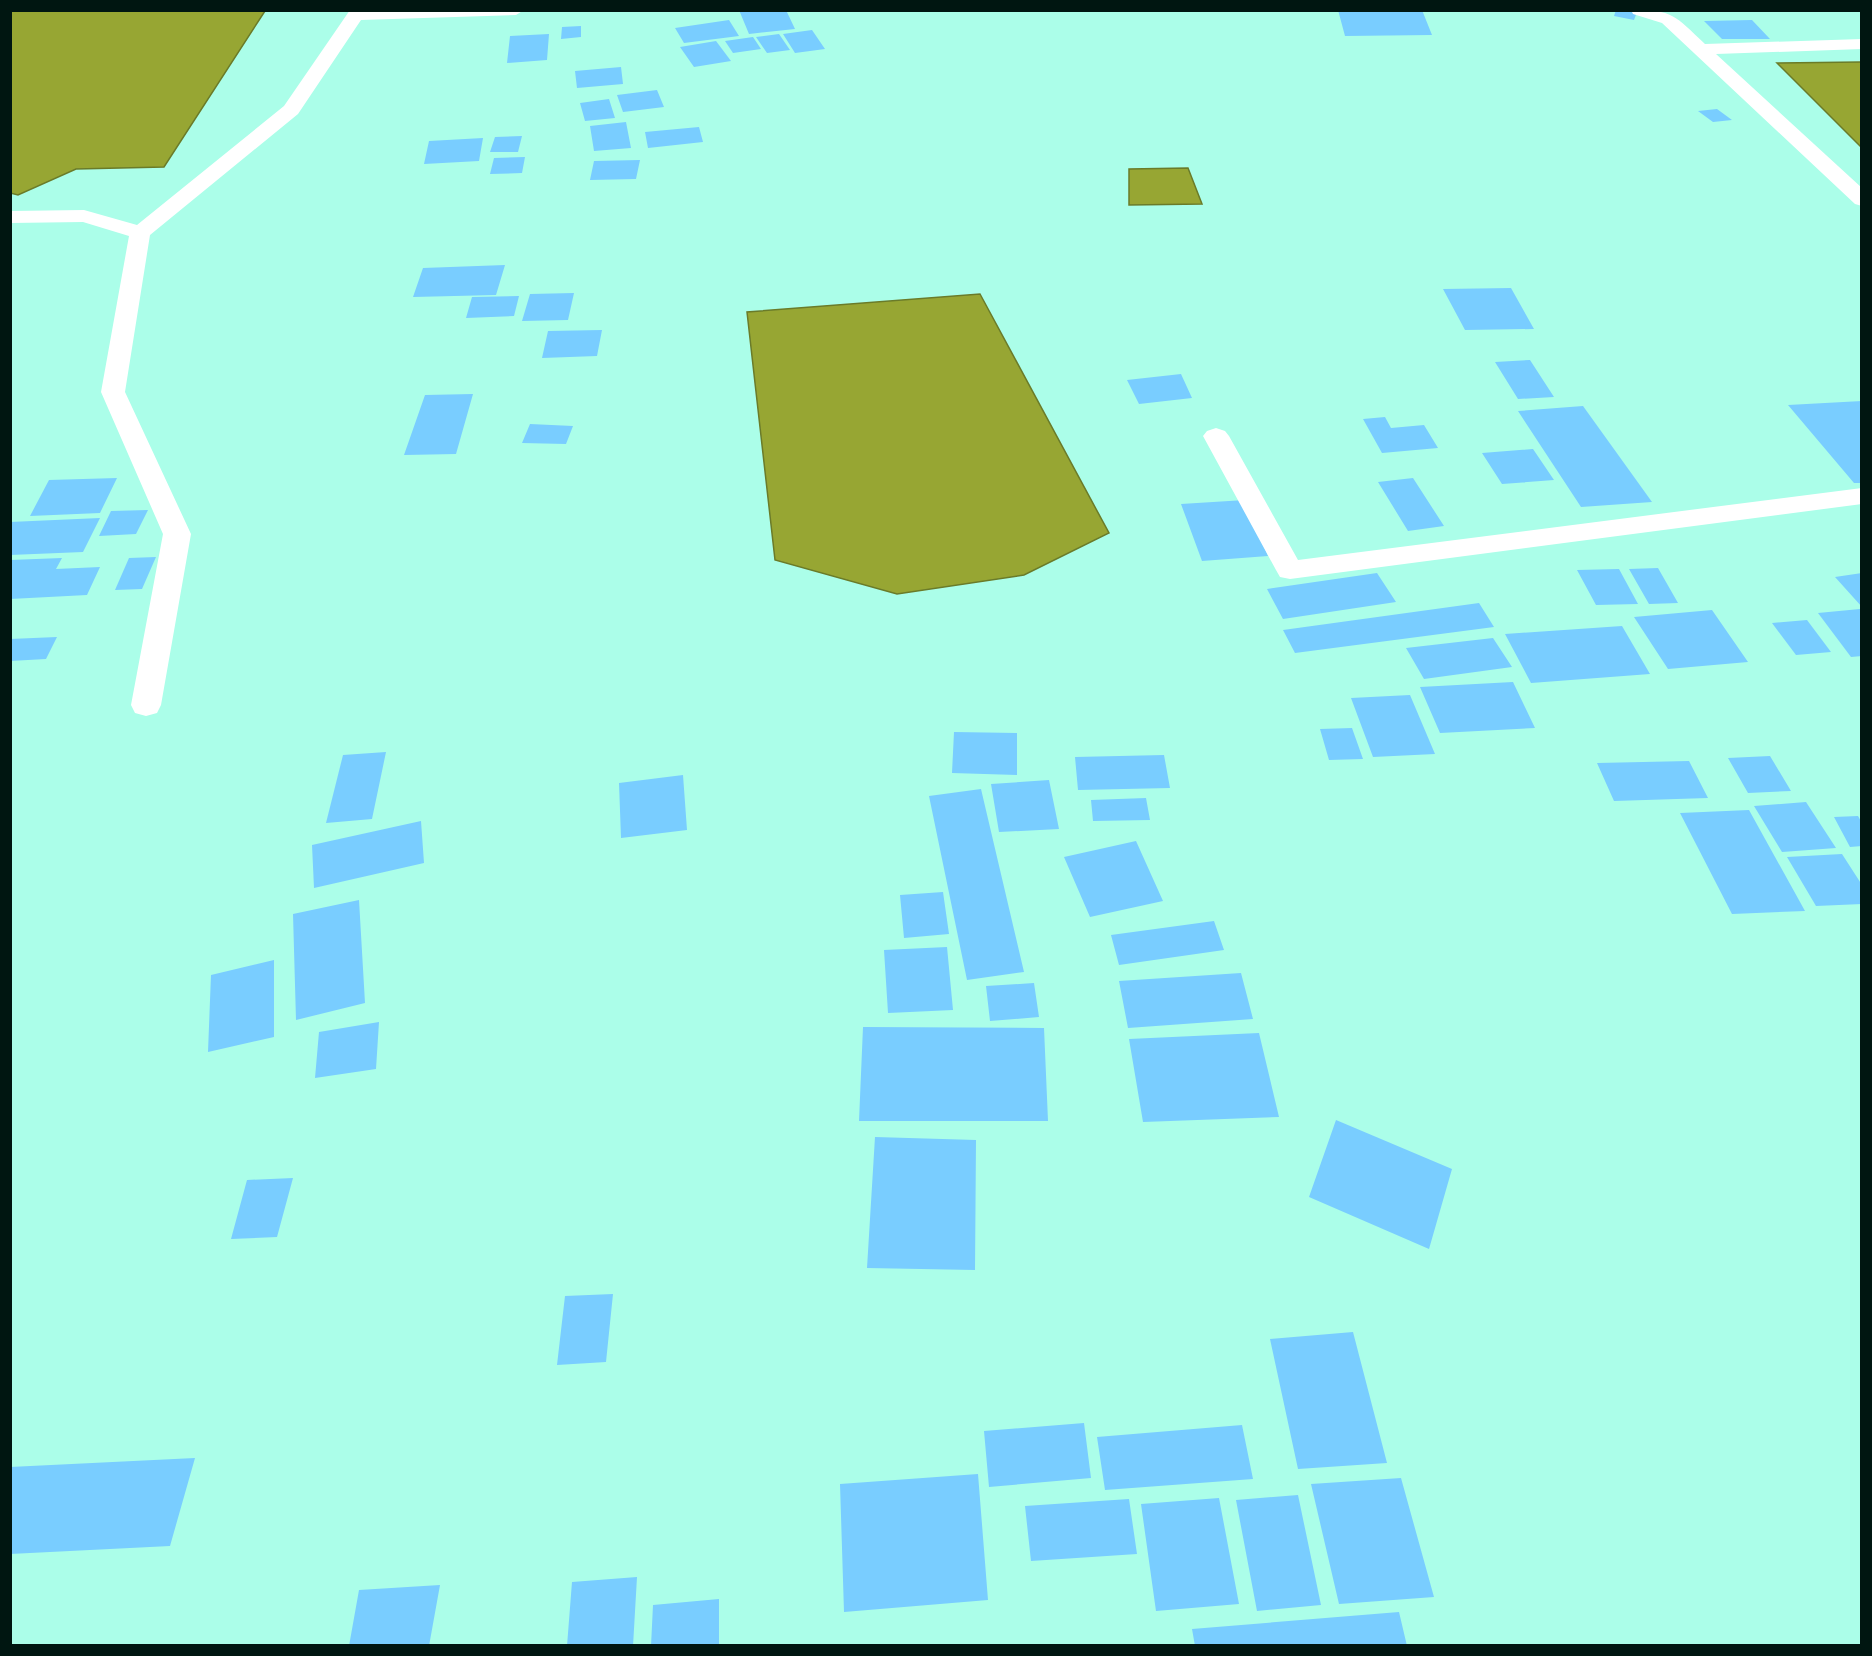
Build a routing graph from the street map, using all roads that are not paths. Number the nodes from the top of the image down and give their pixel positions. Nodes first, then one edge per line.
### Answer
1 (516, 10) edge
2 (1639, 10) edge
3 (357, 13) edge
4 (1862, 44) edge
5 (1701, 49) junction
6 (1862, 200) edge
7 (10, 217) edge
8 (140, 233) junction
9 (1216, 436) dead end
10 (1862, 496) edge
11 (146, 705) dead end

1 - 3 street
2 - 5 street
3 - 8 street
4 - 5 street
5 - 6 street
7 - 8 street
8 - 11 street
9 - 10 street

